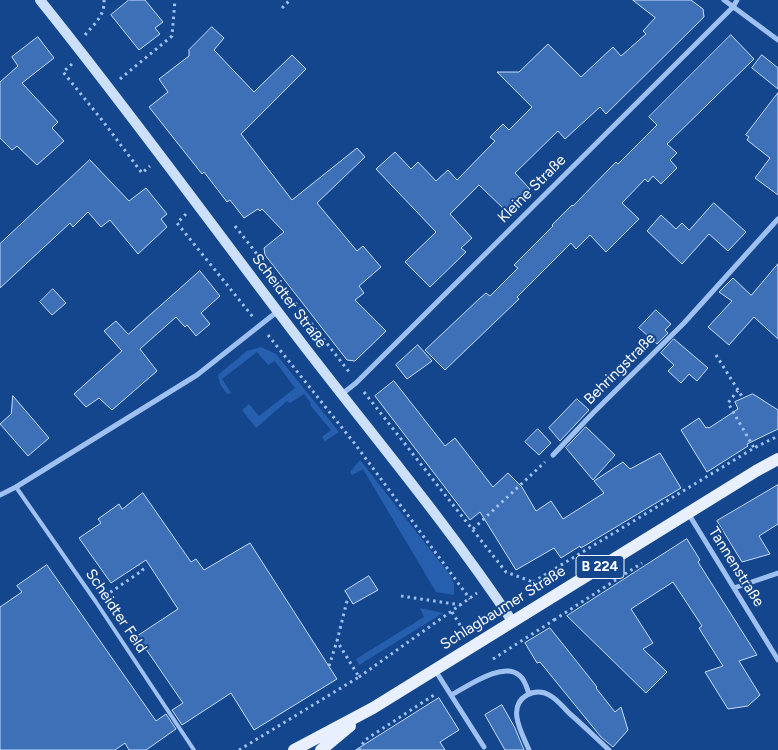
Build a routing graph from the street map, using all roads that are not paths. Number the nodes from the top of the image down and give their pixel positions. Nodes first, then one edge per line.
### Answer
1 (40, 0) edge
2 (724, 0) edge
3 (738, 0) edge
4 (733, 7) junction
5 (778, 40) edge
6 (778, 219) edge
7 (278, 311) junction
8 (342, 394) junction
9 (553, 455) road end
10 (778, 459) edge
11 (16, 487) junction
12 (0, 495) edge
13 (688, 513) junction
14 (778, 573) edge
15 (734, 588) junction
16 (512, 621) junction
17 (778, 660) edge
18 (434, 670) junction
19 (529, 694) junction
20 (451, 695) junction
21 (373, 708) junction
22 (484, 747) dead end
23 (194, 750) edge
24 (294, 750) edge
25 (321, 750) edge
26 (529, 750) edge
27 (609, 750) edge

1 - 7 street, Scheidter Straße
2 - 4 street
3 - 4 street, Kleine Straße
4 - 5 street
4 - 8 street, Kleine Straße
6 - 9 street, Behringstraße
7 - 8 street, Scheidter Straße
7 - 11 street
8 - 16 street, Scheidter Straße
10 - 13 main road, Schlagbaumer Straße / B 224
11 - 12 street
11 - 23 lane, Scheidter Feld
13 - 15 street, Tannenstraße
13 - 16 main road, Schlagbaumer Straße / B 224
14 - 15 street
15 - 17 street, Tannenstraße
16 - 18 main road, Schlagbaumer Straße / B 224
18 - 20 street
18 - 21 main road, Schlagbaumer Straße / B 224
19 - 20 street
19 - 26 street
19 - 27 street
20 - 22 street
21 - 24 main road, Schlagbaumer Straße / B 224
21 - 25 main road, Schlagbaumer Straße / B 224

